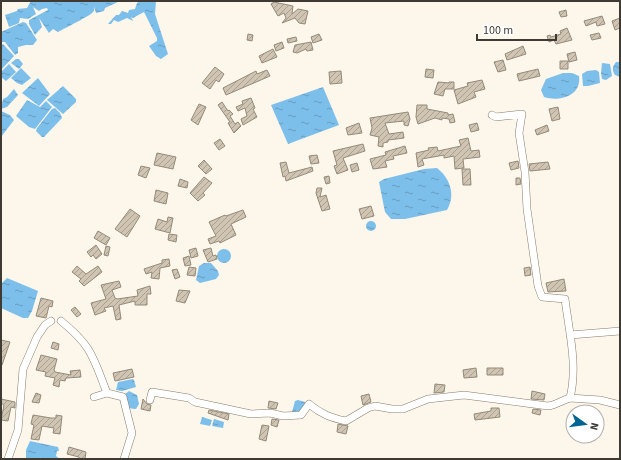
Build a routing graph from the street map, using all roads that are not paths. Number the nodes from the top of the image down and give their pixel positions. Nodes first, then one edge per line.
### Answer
1 (492, 115) dead end
2 (51, 321) dead end
3 (61, 322) dead end
4 (620, 331) edge
5 (570, 335) junction
6 (107, 393) junction
7 (94, 397) dead end
8 (570, 398) junction
9 (150, 400) dead end
10 (620, 405) edge
11 (8, 459) edge
12 (124, 459) edge

1 - 5 street
2 - 11 street
3 - 6 street
4 - 5 street
5 - 8 street
6 - 7 street
6 - 12 street
8 - 9 street
8 - 10 street

